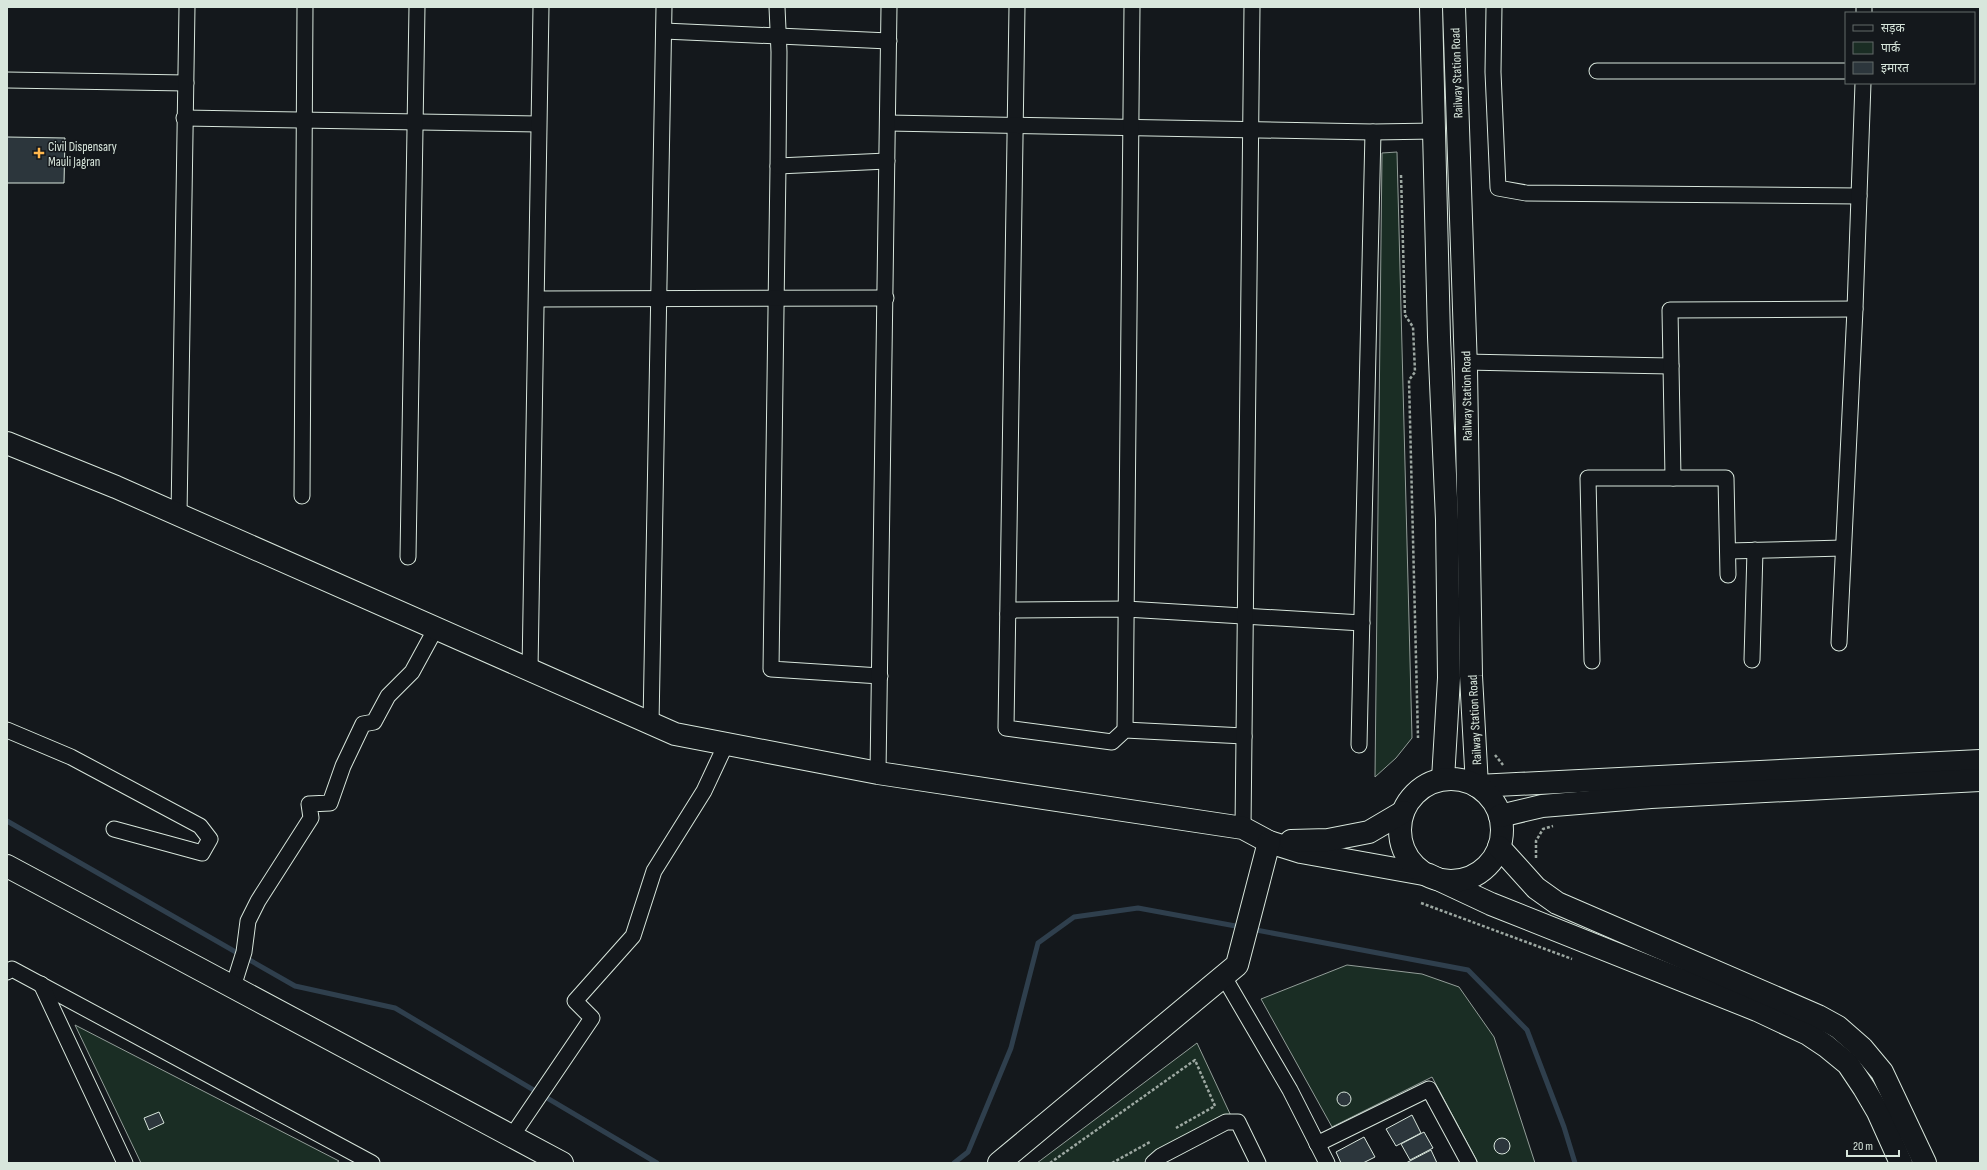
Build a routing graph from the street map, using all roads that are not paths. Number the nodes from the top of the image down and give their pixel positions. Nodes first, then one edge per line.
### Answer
1 (187, 7) edge
2 (305, 7) edge
3 (417, 7) edge
4 (541, 7) edge
5 (664, 7) edge
6 (777, 7) edge
7 (889, 7) edge
8 (1016, 7) edge
9 (1132, 7) edge
10 (1252, 7) edge
11 (1431, 7) edge
12 (1454, 7) edge
13 (1494, 7) edge
14 (664, 31) junction
15 (777, 36) junction
16 (889, 41) junction
17 (1845, 71) edge
18 (1597, 72) dead end
19 (7, 80) edge
20 (186, 83) junction
21 (1863, 84) edge
22 (184, 118) junction
23 (304, 120) junction
24 (415, 121) junction
25 (888, 123) junction
26 (538, 124) junction
27 (1015, 125) junction
28 (1132, 128) junction
29 (1251, 130) junction
30 (1435, 131) junction
31 (1373, 132) junction
32 (887, 161) junction
33 (778, 166) junction
34 (1859, 196) junction
35 (537, 298) junction
36 (660, 298) junction
37 (777, 298) junction
38 (886, 298) junction
39 (1856, 309) junction
40 (1465, 362) junction
41 (1671, 366) junction
42 (7, 443) edge
43 (1673, 478) junction
44 (302, 496) dead end
45 (179, 515) junction
46 (1843, 548) junction
47 (1728, 550) junction
48 (1755, 550) junction
49 (408, 557) dead end
50 (1728, 575) dead end
51 (1126, 609) junction
52 (1008, 614) junction
53 (1245, 617) junction
54 (1362, 623) junction
55 (436, 628) junction
56 (1839, 642) dead end
57 (1752, 660) dead end
58 (1592, 662) dead end
59 (530, 670) junction
60 (880, 676) junction
61 (652, 724) junction
62 (7, 730) edge
63 (1125, 730) junction
64 (1244, 736) junction
65 (726, 744) junction
66 (1359, 745) dead end
67 (1980, 761) edge
68 (878, 773) junction
69 (1443, 779) junction
70 (1980, 780) edge
71 (1477, 786) junction
72 (1403, 812) junction
73 (1500, 816) junction
74 (1243, 828) junction
75 (114, 829) dead end
76 (1270, 842) junction
77 (1499, 847) junction
78 (7, 866) edge
79 (1429, 875) junction
80 (7, 972) edge
81 (1224, 977) junction
82 (41, 984) junction
83 (233, 987) junction
84 (512, 1136) junction
85 (1317, 1144) junction
86 (1923, 1157) edge
87 (124, 1163) edge
88 (372, 1163) edge
89 (562, 1163) edge
90 (999, 1163) edge
91 (1153, 1163) edge
92 (1258, 1163) edge
93 (1327, 1163) edge
94 (1469, 1163) edge
95 (1900, 1163) edge

1 - 20 street
2 - 23 street
3 - 24 street
4 - 26 street
5 - 14 street
6 - 15 street
7 - 16 street
8 - 27 street
9 - 28 street
10 - 29 street
11 - 30 street, Railway Station Road
12 - 40 street, Railway Station Road
13 - 34 street
14 - 15 street
14 - 36 street
15 - 16 street
15 - 33 street
16 - 25 street
17 - 18 street
19 - 20 street
20 - 22 street
21 - 34 street
22 - 23 street
22 - 45 street
23 - 24 street
23 - 44 street
24 - 26 street
24 - 49 street
25 - 27 street
25 - 32 street
26 - 35 street
27 - 28 street
27 - 52 street
28 - 29 street
28 - 51 street
29 - 31 street
29 - 53 street
30 - 31 street
30 - 69 street, Railway Station Road
31 - 54 street
32 - 33 street
32 - 38 street
33 - 37 street
34 - 39 street
35 - 36 street
35 - 59 street
36 - 37 street
36 - 61 street
37 - 38 street
37 - 60 street
38 - 60 street
39 - 41 street
39 - 46 street
40 - 41 street
40 - 71 street, Railway Station Road
41 - 43 street
42 - 45 street
43 - 47 street
43 - 58 street
45 - 55 street
46 - 48 street
46 - 56 street
47 - 48 street
47 - 50 street
48 - 57 street
51 - 52 street
51 - 53 street
51 - 63 street
52 - 63 street
53 - 54 street
53 - 64 street
54 - 66 street
55 - 59 street
55 - 83 street
59 - 61 street
60 - 68 street
61 - 65 street
62 - 75 street
63 - 64 street
64 - 74 street
65 - 68 street
65 - 84 street
67 - 71 street
68 - 74 street
69 - 71 street
69 - 72 street
70 - 73 street
71 - 73 street
72 - 76 street
72 - 79 street
73 - 77 street
74 - 76 street
76 - 79 street
76 - 81 street
77 - 79 street
77 - 86 street
78 - 83 street
79 - 95 street
80 - 82 street
81 - 85 street
81 - 90 street
82 - 87 street
82 - 88 street
83 - 84 street
84 - 89 street
85 - 93 street
85 - 94 street
91 - 92 street

